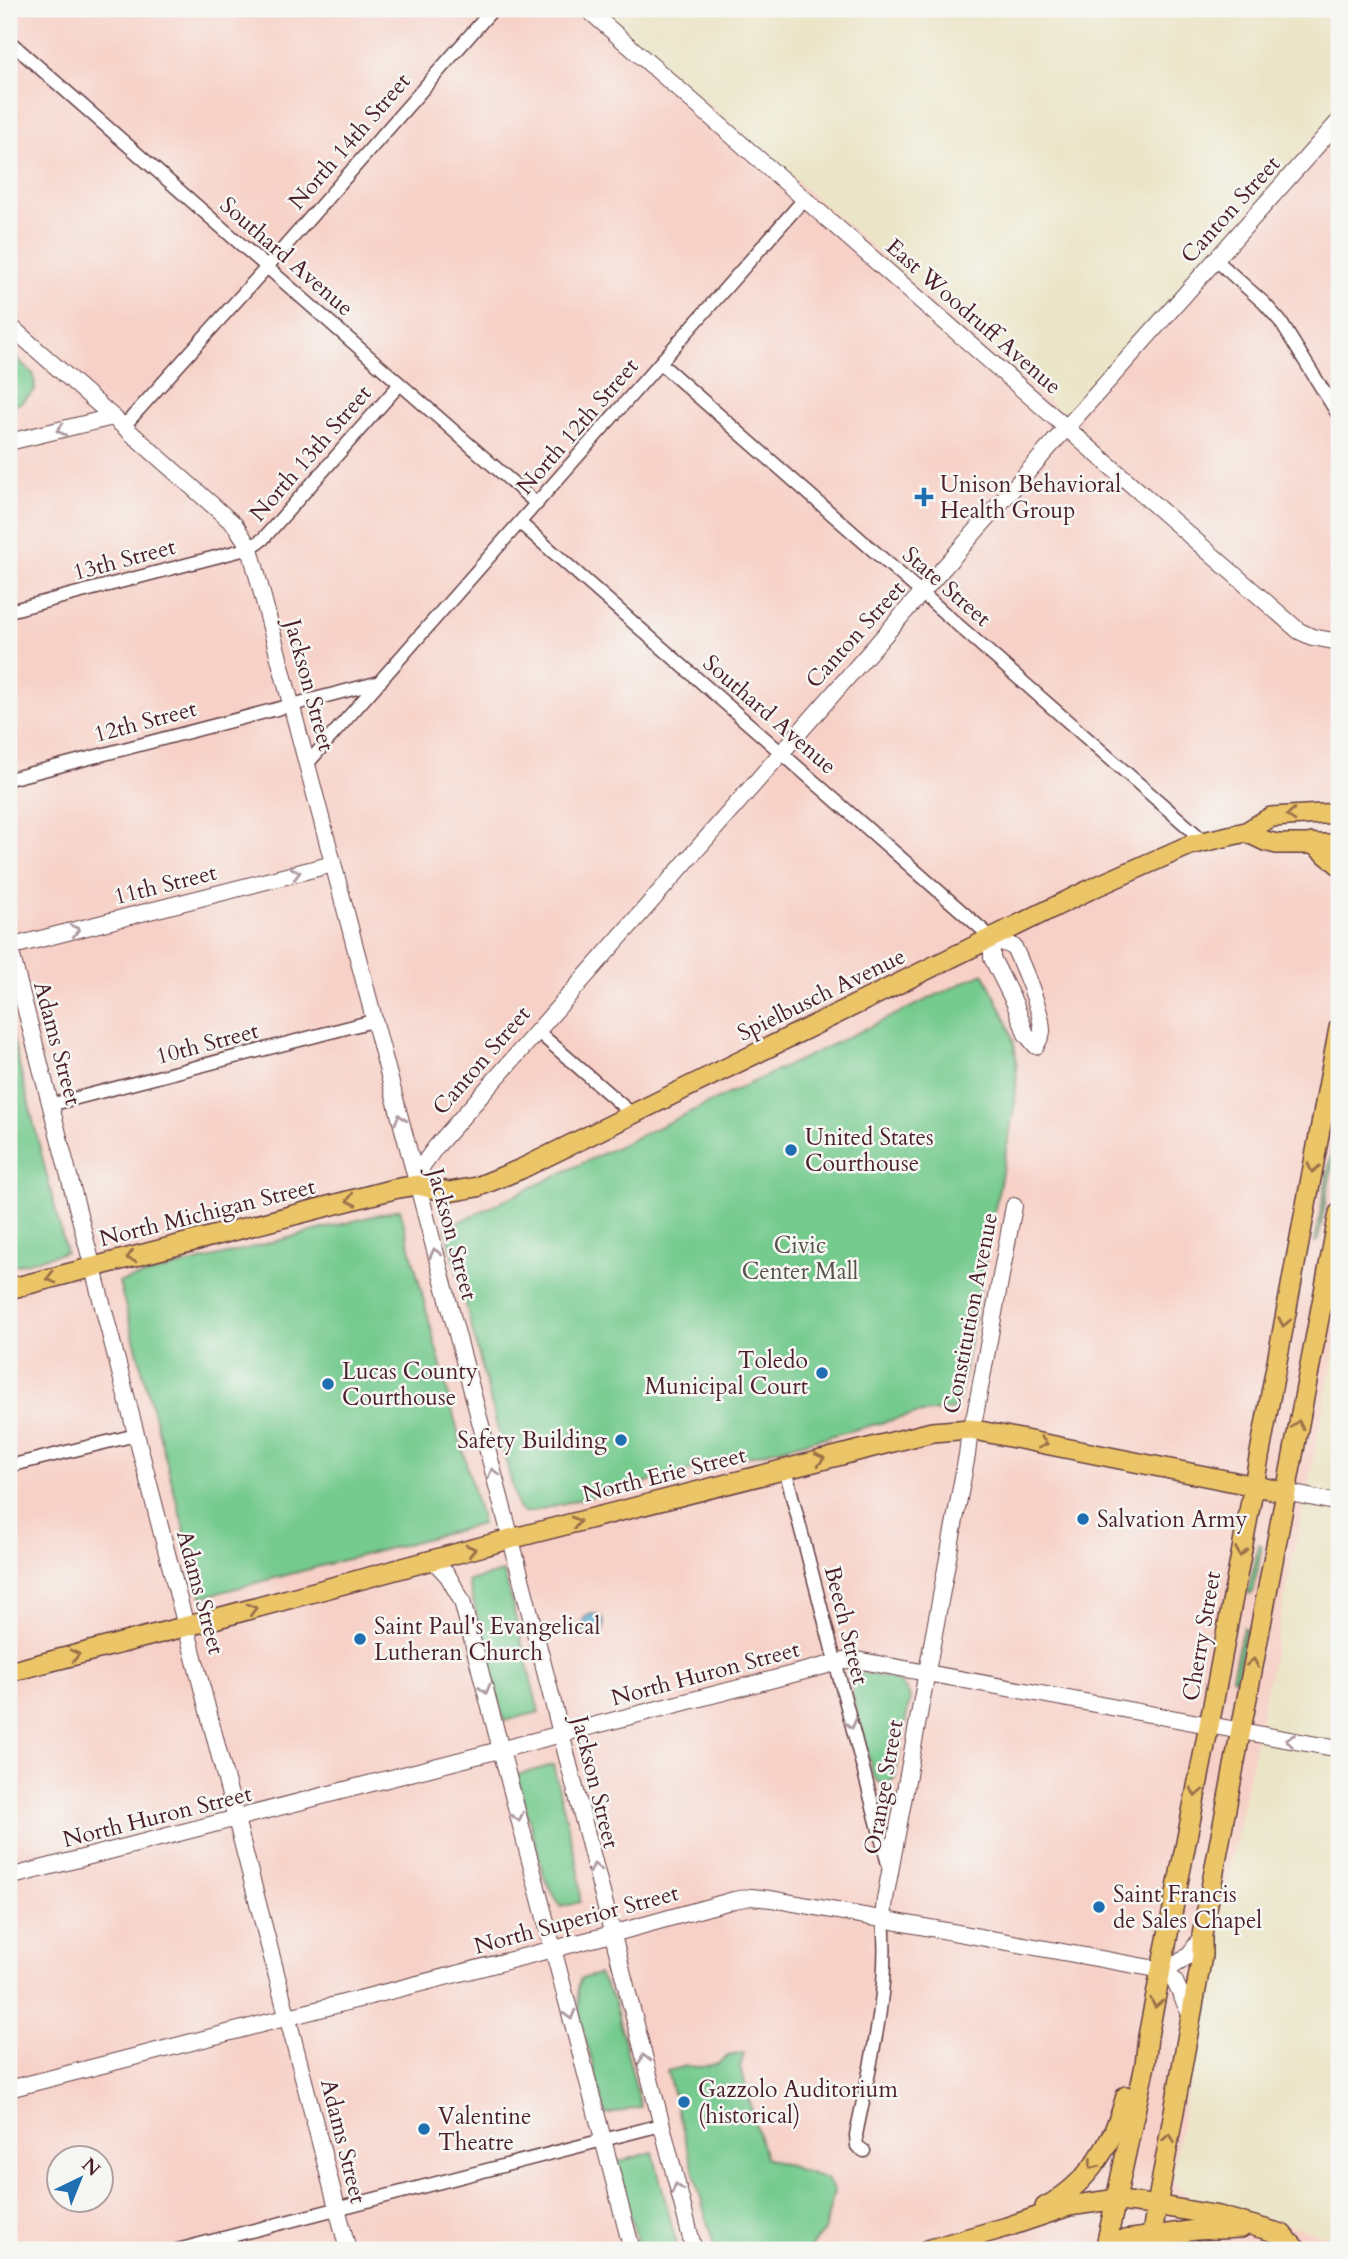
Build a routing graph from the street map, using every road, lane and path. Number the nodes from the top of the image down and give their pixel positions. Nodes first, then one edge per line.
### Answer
1 (493, 9) edge
2 (587, 9) edge
3 (9, 41) edge
4 (1339, 121) edge
5 (805, 198) junction
6 (1216, 260) junction
7 (267, 267) junction
8 (9, 325) edge
9 (660, 363) junction
10 (400, 384) junction
11 (1339, 416) edge
12 (118, 422) junction
13 (1067, 427) junction
14 (9, 443) edge
15 (537, 504) junction
16 (520, 523) junction
17 (250, 548) junction
18 (922, 593) junction
19 (9, 611) edge
20 (1339, 642) edge
21 (380, 682) junction
22 (292, 704) junction
23 (782, 752) junction
24 (307, 764) junction
25 (9, 779) edge
26 (1339, 813) edge
27 (1247, 832) junction
28 (1205, 842) junction
29 (1312, 844) junction
30 (1339, 844) edge
31 (333, 864) junction
32 (1339, 865) edge
33 (992, 937) junction
34 (9, 947) edge
35 (373, 1021) junction
36 (1339, 1028) edge
37 (537, 1031) junction
38 (50, 1105) junction
39 (632, 1114) junction
40 (417, 1185) junction
41 (1014, 1206) dead end
42 (1339, 1213) edge
43 (92, 1267) junction
44 (9, 1289) edge
45 (970, 1429) junction
46 (136, 1435) junction
47 (9, 1466) edge
48 (785, 1469) junction
49 (1253, 1485) junction
50 (1285, 1492) junction
51 (1339, 1503) edge
52 (510, 1539) junction
53 (433, 1560) junction
54 (187, 1627) junction
55 (835, 1662) junction
56 (926, 1671) junction
57 (9, 1672) edge
58 (1209, 1725) junction
59 (1241, 1730) junction
60 (561, 1736) junction
61 (1339, 1749) edge
62 (501, 1751) junction
63 (237, 1819) junction
64 (890, 1874) junction
65 (9, 1877) edge
66 (883, 1919) junction
67 (612, 1934) junction
68 (1202, 1936) junction
69 (553, 1949) junction
70 (1162, 1970) junction
71 (1191, 2016) junction
72 (289, 2017) junction
73 (1148, 2036) junction
74 (9, 2089) edge
75 (661, 2126) junction
76 (603, 2140) junction
77 (864, 2151) dead end
78 (1116, 2201) junction
79 (1157, 2205) junction
80 (337, 2209) junction
81 (1007, 2227) junction
82 (1260, 2228) junction
83 (1151, 2243) edge
84 (177, 2250) edge
85 (348, 2250) edge
86 (632, 2250) edge
87 (694, 2250) edge
88 (927, 2250) edge
89 (1105, 2250) edge
90 (1297, 2250) edge

1 - 7 street, North 14th Street
2 - 5 street, East Woodruff Avenue
3 - 7 street, Southard Avenue
4 - 6 street, Canton Street
5 - 9 street, North 12th Street
5 - 13 street, East Woodruff Avenue
6 - 11 street
6 - 13 street, Canton Street
7 - 10 street, Southard Avenue
7 - 12 street, North 14th Street
8 - 12 street, Jackson Street
9 - 15 street, North 12th Street
9 - 18 street, State Street
10 - 15 street, Southard Avenue
10 - 17 street, North 13th Street
12 -> 14 street
12 - 17 street, Jackson Street
13 - 18 street, Canton Street
13 - 20 street, East Woodruff Avenue
15 - 16 street, North 12th Street
16 - 21 street, North 12th Street
16 - 23 street, Southard Avenue
17 - 19 street, 13th Street
17 - 22 street, Jackson Street
18 - 23 street, Canton Street
18 - 28 street, State Street
21 - 22 street
21 - 24 street, North 12th Street
22 - 24 street, Jackson Street
22 - 25 street, 12th Street
23 - 33 street, Southard Avenue
23 - 37 street, Canton Street
24 - 31 street, Jackson Street
26 -> 27 main road, Spielbusch Avenue
27 - 28 main road, Spielbusch Avenue
27 - 29 main road
28 - 33 main road, Spielbusch Avenue
29 - 30 main road
29 - 32 main road
34 -> 31 street, 11th Street
31 - 35 street, Jackson Street
33 - 33 street
33 - 39 main road, Spielbusch Avenue
34 - 38 street, Adams Street
35 - 38 street, 10th Street
40 -> 35 street, Jackson Street
36 -> 49 main road, Cherry Street
37 - 39 street
37 - 40 street, Canton Street
38 - 43 street, Adams Street
39 - 40 main road, Spielbusch Avenue
40 -> 43 main road, North Michigan Street
52 -> 40 street, Jackson Street
41 - 45 street, Constitution Avenue
50 -> 42 main road
43 -> 44 main road, North Michigan Street
43 - 46 street, Adams Street
48 -> 45 main road, North Erie Street
45 -> 49 main road, North Erie Street
45 - 56 street, Orange Street
46 - 47 street
46 - 54 street, Adams Street
52 -> 48 main road, North Erie Street
48 - 55 street, Beech Street
49 - 50 main road, North Erie Street
49 -> 58 main road, Cherry Street
50 - 51 street, North Erie Street
59 -> 50 main road
53 -> 52 main road, North Erie Street
52 - 60 street, Jackson Street
54 -> 53 main road, North Erie Street
53 -> 62 street
57 -> 54 main road, North Erie Street
54 - 63 street, Adams Street
55 - 56 street, North Huron Street
55 - 60 street, North Huron Street
55 -> 64 street, Beech Street
56 - 58 street, North Huron Street
56 - 64 street, Orange Street
58 - 59 street, North Huron Street
58 -> 70 main road, Cherry Street
61 -> 59 street, North Huron Street
59 - 68 main road
60 - 62 street, North Huron Street
67 -> 60 street, Jackson Street
62 - 63 street, North Huron Street
62 -> 69 street
63 - 65 street, North Huron Street
63 - 72 street, Adams Street
64 - 66 street, Orange Street
66 - 67 street, North Superior Street
66 - 70 street, North Superior Street
66 - 77 street, Orange Street
67 - 69 street, North Superior Street
75 -> 67 street, Jackson Street
68 - 70 street
68 - 71 main road
69 - 72 street, North Superior Street
69 -> 76 street
70 - 71 street
70 -> 73 main road, Cherry Street
79 -> 71 main road
72 - 74 street, North Superior Street
72 - 80 street, Adams Street
73 - 78 main road, Cherry Street
73 -> 81 main road
75 - 76 street
87 -> 75 street, Jackson Street
76 - 80 street
76 - 86 street
78 - 79 main road
78 - 81 main road
78 - 89 main road, Cherry Street
79 - 82 main road
79 - 83 main road
80 - 84 street
80 - 85 street, Adams Street
81 - 88 main road
82 - 83 main road
82 - 90 main road
83 - 89 main road

